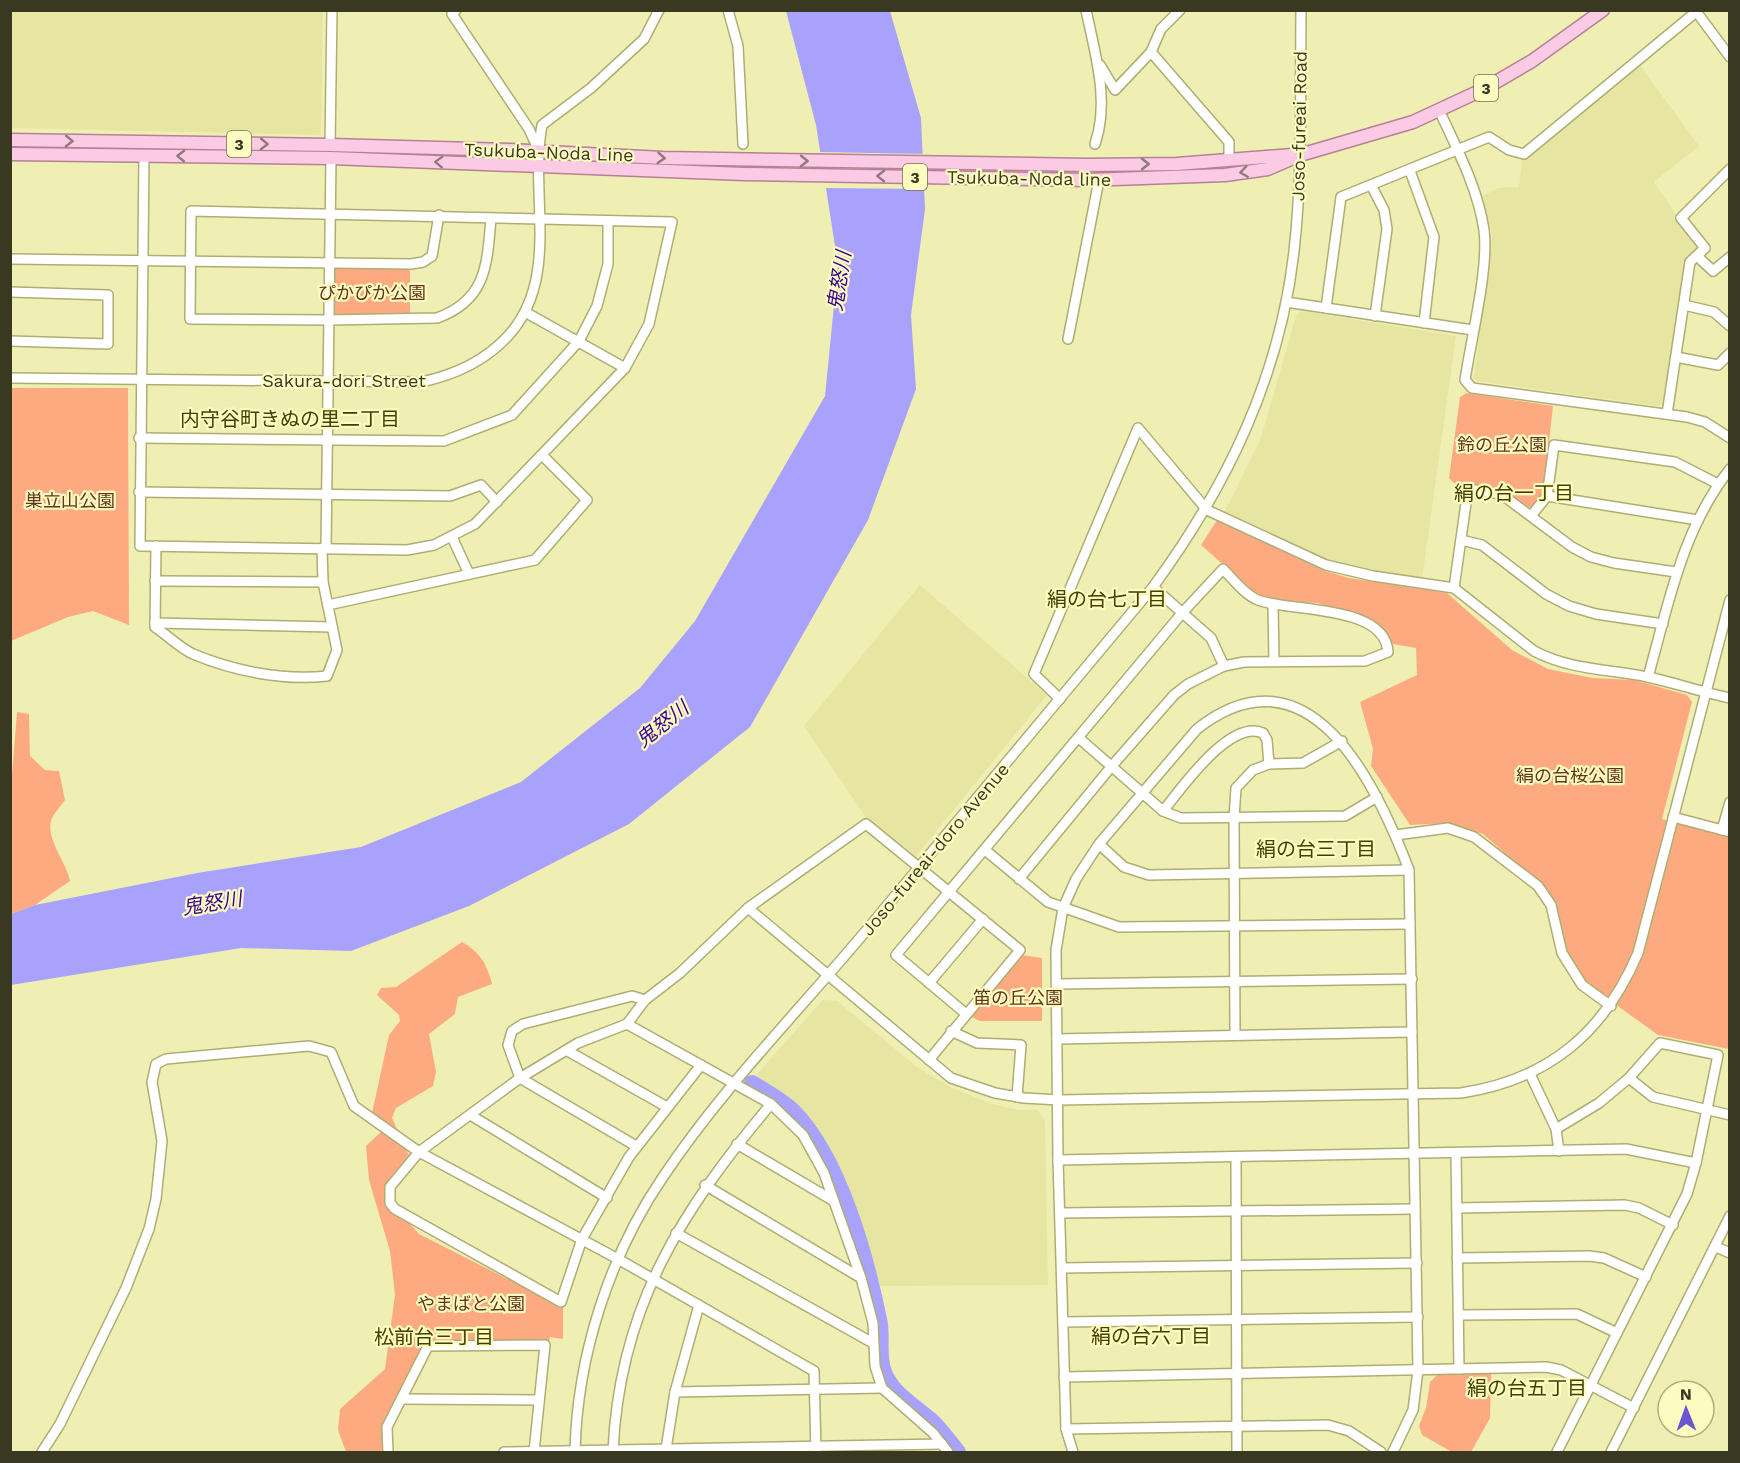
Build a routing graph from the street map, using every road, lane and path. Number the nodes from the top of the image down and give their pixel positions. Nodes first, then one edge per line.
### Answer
1 (332, 10) edge
2 (456, 10) edge
3 (658, 10) edge
4 (728, 10) edge
5 (1086, 10) edge
6 (1180, 10) edge
7 (1301, 10) edge
8 (1603, 10) edge
9 (1696, 11) edge
10 (1151, 52) junction
11 (1096, 57) junction
12 (1730, 57) edge
13 (1439, 110) junction
14 (10, 140) edge
15 (742, 144) dead end
16 (1095, 144) dead end
17 (330, 145) junction
18 (1457, 150) junction
19 (539, 151) junction
20 (10, 154) edge
21 (144, 155) junction
22 (1300, 156) junction
23 (331, 158) junction
24 (1229, 160) junction
25 (539, 165) junction
26 (1087, 165) joint
27 (1730, 169) edge
28 (1410, 171) junction
29 (1093, 180) junction
30 (1371, 185) junction
31 (330, 213) junction
32 (439, 215) junction
33 (491, 218) junction
34 (539, 220) junction
35 (608, 222) junction
36 (1697, 256) junction
37 (1730, 257) edge
38 (10, 259) edge
39 (142, 261) junction
40 (190, 262) junction
41 (329, 264) junction
42 (10, 292) edge
43 (1286, 302) junction
44 (1684, 304) junction
45 (1326, 308) junction
46 (525, 312) junction
47 (1375, 316) junction
48 (328, 320) junction
49 (1424, 323) junction
50 (1730, 326) edge
51 (1473, 330) junction
52 (1068, 339) dead end
53 (10, 341) edge
54 (579, 341) junction
55 (1730, 353) edge
56 (1676, 357) junction
57 (625, 368) junction
58 (10, 378) edge
59 (140, 379) junction
60 (327, 381) junction
61 (1667, 414) junction
62 (1730, 424) edge
63 (1727, 436) edge
64 (140, 438) junction
65 (327, 441) junction
66 (542, 455) junction
67 (1730, 469) edge
68 (1718, 483) junction
69 (139, 492) junction
70 (327, 494) junction
71 (1547, 496) junction
72 (497, 502) junction
73 (1207, 510) junction
74 (1531, 516) junction
75 (1698, 520) junction
76 (452, 537) junction
77 (1461, 540) junction
78 (156, 546) junction
79 (324, 548) junction
80 (1676, 572) junction
81 (469, 574) junction
82 (155, 581) junction
83 (323, 582) junction
84 (1153, 587) junction
85 (1454, 588) junction
86 (1730, 600) edge
87 (328, 605) junction
88 (1273, 605) junction
89 (1183, 612) junction
90 (155, 623) junction
91 (1663, 624) junction
92 (332, 627) junction
93 (1274, 661) junction
94 (1224, 666) junction
95 (1648, 677) junction
96 (1705, 692) junction
97 (1730, 698) edge
98 (1060, 699) junction
99 (1080, 739) junction
100 (1342, 741) junction
101 (1269, 764) junction
102 (1111, 767) junction
103 (1142, 794) junction
104 (1377, 797) junction
105 (1730, 802) edge
106 (1163, 811) junction
107 (1673, 817) junction
108 (1234, 818) junction
109 (1726, 831) edge
110 (1396, 835) junction
111 (1099, 844) junction
112 (985, 850) junction
113 (918, 868) junction
114 (1409, 870) junction
115 (1236, 872) junction
116 (1019, 879) junction
117 (948, 891) junction
118 (748, 908) junction
119 (1063, 908) junction
120 (983, 919) junction
121 (1410, 924) junction
122 (1236, 927) junction
123 (827, 977) junction
124 (1412, 979) junction
125 (1234, 981) junction
126 (929, 983) junction
127 (1057, 984) junction
128 (645, 1000) junction
129 (1611, 1006) junction
130 (965, 1013) junction
131 (627, 1024) junction
132 (951, 1031) junction
133 (1412, 1032) junction
134 (1235, 1035) junction
135 (1057, 1039) junction
136 (566, 1050) junction
137 (929, 1060) junction
138 (701, 1065) junction
139 (1530, 1074) junction
140 (520, 1078) junction
141 (1629, 1078) junction
142 (735, 1084) junction
143 (1413, 1094) junction
144 (1017, 1097) junction
145 (1059, 1100) junction
146 (771, 1104) junction
147 (667, 1107) junction
148 (1707, 1110) junction
149 (1730, 1115) edge
150 (472, 1116) junction
151 (1556, 1129) junction
152 (737, 1144) junction
153 (636, 1146) junction
154 (1559, 1151) junction
155 (419, 1152) junction
156 (1456, 1153) junction
157 (1416, 1154) junction
158 (1236, 1157) junction
159 (1058, 1160) junction
160 (1696, 1163) junction
161 (705, 1185) junction
162 (607, 1198) junction
163 (834, 1201) junction
164 (1457, 1208) junction
165 (1415, 1209) junction
166 (1238, 1211) junction
167 (1061, 1213) junction
168 (1730, 1216) edge
169 (1673, 1225) junction
170 (676, 1233) junction
171 (582, 1239) junction
172 (1716, 1247) junction
173 (1730, 1254) edge
174 (1457, 1258) junction
175 (618, 1259) junction
176 (1417, 1263) junction
177 (1238, 1265) junction
178 (1062, 1268) junction
179 (1646, 1277) junction
180 (861, 1278) junction
181 (651, 1280) junction
182 (699, 1305) junction
183 (1459, 1315) junction
184 (1418, 1317) junction
185 (1238, 1319) junction
186 (1063, 1322) junction
187 (1617, 1333) junction
188 (873, 1343) junction
189 (1460, 1369) junction
190 (1418, 1370) junction
191 (1238, 1373) junction
192 (1064, 1377) junction
193 (1590, 1385) junction
194 (882, 1388) junction
195 (814, 1389) junction
196 (675, 1392) junction
197 (402, 1399) junction
198 (538, 1400) junction
199 (1634, 1408) junction
200 (1237, 1427) junction
201 (1066, 1429) junction
202 (942, 1444) junction
203 (666, 1449) junction
204 (816, 1449) edge
205 (613, 1451) edge
206 (42, 1452) edge
207 (388, 1452) edge
208 (504, 1452) edge
209 (534, 1452) edge
210 (575, 1452) edge
211 (948, 1452) edge
212 (1073, 1452) edge
213 (1237, 1452) edge
214 (1382, 1452) edge
215 (1393, 1452) edge
216 (1557, 1452) edge
217 (1611, 1452) edge

1 - 17 street
2 - 19 street
3 - 19 street
4 - 15 street
5 - 11 street
6 - 10 street
7 - 22 street, Joso-fureai Road
8 - 13 main road, Tsukuba-Noda line / 3
9 - 12 street
9 - 18 street
10 - 11 street
10 - 24 street
11 - 16 street
13 - 18 street
13 - 22 main road, Tsukuba-Noda line / 3
14 -> 17 main road, Tsukuba-Noda Line / 3
17 - 19 main road, Tsukuba-Noda Line / 3
18 - 28 street
18 - 51 street
19 - 25 street, Sakura-dori Street
19 -> 26 main road, Tsukuba-Noda Line / 3
20 - 21 main road, Tsukuba-Noda Line / 3
23 -> 21 main road, Tsukuba-Noda Line / 3
21 - 39 street
22 - 24 main road, Tsukuba-Noda line / 3
22 -> 29 main road, Tsukuba-Noda line / 3
22 - 43 street, Joso-fureai Road
25 -> 23 main road, Tsukuba-Noda Line / 3
23 - 31 street
26 -> 24 main road, Tsukuba-Noda line / 3
29 -> 25 main road, Tsukuba-Noda line / 3
25 - 34 street, Sakura-dori Street
27 - 36 street
28 - 30 street
28 - 49 street
29 - 52 street
30 - 45 street
30 - 47 street
31 - 32 street
31 - 40 street
31 - 41 street
32 - 33 street
32 - 41 street
33 - 34 street
33 - 48 street
34 - 35 street
34 - 46 street, Sakura-dori Street
35 - 54 street
35 - 57 street
36 - 37 street
36 - 44 street
38 - 39 street
39 - 40 street
39 - 59 street
40 - 41 street
40 - 48 street
41 - 48 street
42 - 53 street
43 - 45 street
43 - 73 street, Joso-fureai-doro Avenue
44 - 50 street
44 - 56 street
45 - 47 street
46 - 54 street
46 - 60 street, Sakura-dori Street
47 - 49 street
48 - 60 street
49 - 51 street
51 - 61 street
54 - 57 street
54 - 65 street
55 - 56 street
56 - 61 street
57 - 66 street
58 - 59 street, Sakura-dori Street
59 - 60 street, Sakura-dori Street
59 - 64 street
60 - 65 street
61 - 63 street
62 - 63 street
64 - 65 street
64 - 69 street
65 - 70 street
66 - 72 street
66 - 81 street
67 - 68 street
68 - 71 street
68 - 75 street
69 - 70 street
69 - 78 street
70 - 72 street
70 - 79 street
71 - 74 street
71 - 75 street
72 - 76 street
73 - 84 street, Joso-fureai-doro Avenue
73 - 85 street
73 - 98 street
74 - 77 street
74 - 80 street
75 - 80 street
76 - 79 street
76 - 81 street
77 - 85 street
77 - 91 street
78 - 79 street
78 - 82 street
79 - 83 street
80 - 91 street
81 - 87 street
82 - 83 street
82 - 90 street
83 - 87 street
84 - 89 street
84 - 98 street, Joso-fureai-doro Avenue
85 - 95 street
86 - 96 street
87 - 92 street
88 - 89 street
88 - 93 street
88 - 93 street
89 - 94 street
89 - 99 street
90 - 92 street
90 - 92 street
91 - 95 street
93 - 94 street
94 - 102 street
95 - 96 street
96 - 97 street
96 - 107 street
98 - 113 street, Joso-fureai-doro Avenue
99 - 102 street
99 - 112 street
100 - 101 street
100 - 103 street
100 - 104 street
101 - 106 street
101 - 108 street
102 - 103 street
102 - 116 street
103 - 106 street
103 - 111 street
104 - 108 street
104 - 110 street
105 - 109 street
106 - 108 street
107 - 109 street
107 - 129 street
108 - 115 street
110 - 114 street
110 - 129 street
111 - 115 street
111 - 119 street
112 - 116 street
112 - 117 street
113 - 117 street
113 - 118 street
113 - 123 street, Joso-fureai-doro Avenue
114 - 115 street
114 - 121 street
115 - 122 street
116 - 119 street
117 - 120 street
117 - 126 street
118 - 123 street
118 - 128 street
119 - 122 street
119 - 127 street
120 - 126 street
120 - 130 street
121 - 122 street
121 - 124 street
122 - 125 street
123 - 137 street
123 - 142 street, Joso-fureai-doro Avenue
124 - 125 street
124 - 133 street
125 - 127 street
125 - 134 street
126 - 130 street
127 - 135 street
128 - 131 street
128 - 140 street
129 - 139 street
130 - 132 street
131 - 136 street
131 - 138 street
132 - 137 street
132 - 144 street
133 - 134 street
133 - 143 street
134 - 135 street
135 - 145 street
136 - 140 street
136 - 147 street
137 - 144 street
138 - 142 street
138 - 147 street
139 - 143 street
139 - 151 street
140 - 150 street
140 - 153 street
141 - 148 street
141 - 148 street
141 - 151 street
142 - 146 street
142 - 175 street, Joso-fureai-doro Avenue
143 - 145 street
143 - 157 street
144 - 145 street
145 - 159 street
146 - 152 street
146 - 163 street
147 - 153 street
148 - 149 street
148 - 160 street
150 - 155 street
150 - 162 street
151 - 154 street
152 - 161 street
152 - 163 street
153 - 162 street
154 - 156 street
154 - 160 street
155 - 171 street
155 - 171 street
155 - 206 street
156 - 157 street
156 - 164 street
157 - 158 street
157 - 165 street
158 - 159 street
158 - 166 street
159 - 167 street
160 - 169 street
161 - 170 street
161 - 180 street
162 - 171 street
163 - 180 street
164 - 169 street
164 - 174 street
165 - 166 street
165 - 176 street
166 - 167 street
166 - 177 street
167 - 178 street
168 - 172 street
169 - 179 street
170 - 181 street
170 - 188 street
171 - 175 street
172 - 173 street
172 - 199 street
174 - 179 street
174 - 183 street
175 - 181 street
175 - 210 street, Joso-fureai-doro Avenue
176 - 177 street
176 - 184 street
177 - 178 street
177 - 185 street
178 - 186 street
179 - 187 street
180 - 188 street
181 - 182 street
181 - 205 street
182 - 195 street
182 - 196 street
183 - 187 street
183 - 189 street
184 - 185 street
184 - 190 street
185 - 186 street
185 - 191 street
186 - 192 street
187 - 193 street
188 - 194 street
189 - 190 street
189 - 193 street
190 - 191 street
190 - 215 street
191 - 192 street
191 - 200 street
192 - 201 street
193 - 199 street
193 - 216 street
194 - 195 street
194 - 202 street
195 - 196 street
195 - 204 street
196 - 203 street
197 - 198 street
197 - 198 street
197 - 207 street
198 - 209 street
199 - 217 street
200 - 201 street
200 - 213 street
200 - 214 street
201 - 212 street
202 - 204 street
202 - 211 street
203 - 204 street
203 - 205 street
205 - 210 street
208 - 209 street
209 - 210 street

